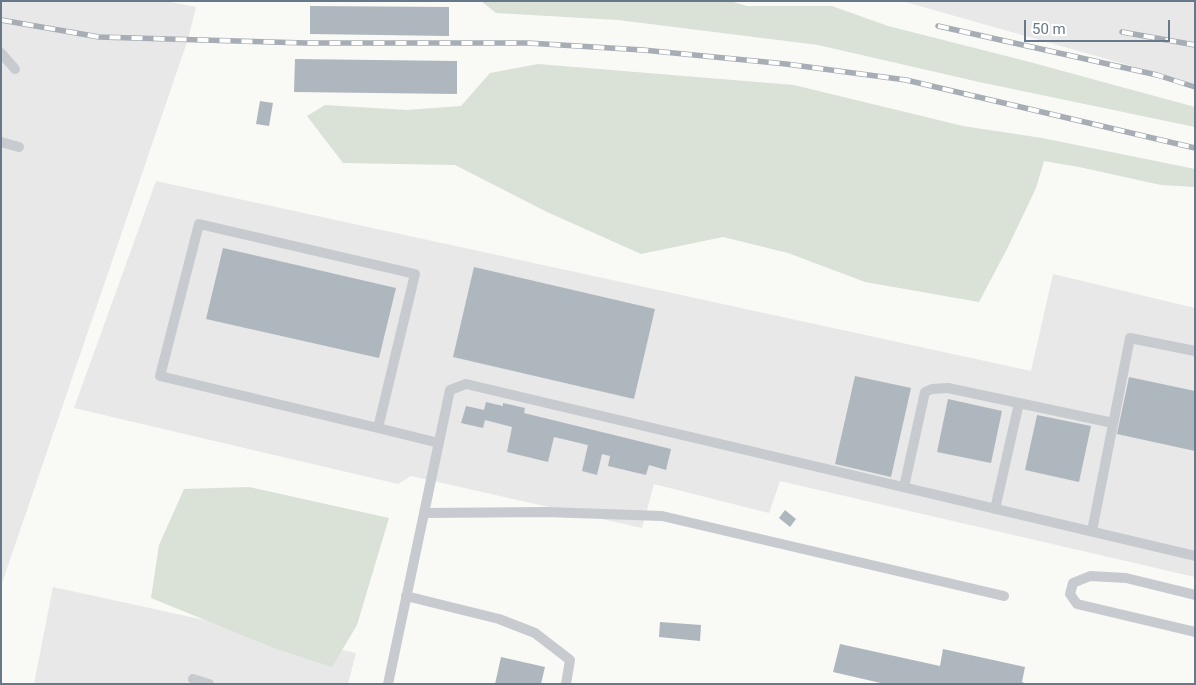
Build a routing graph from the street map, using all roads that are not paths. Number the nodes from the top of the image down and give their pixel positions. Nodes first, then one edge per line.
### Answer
1 (1, 53) edge
2 (16, 69) dead end
3 (1, 142) edge
4 (19, 147) dead end
5 (1195, 351) edge
6 (1019, 403) junction
7 (1113, 423) junction
8 (378, 428) junction
9 (439, 443) junction
10 (904, 487) junction
11 (995, 509) junction
12 (424, 513) junction
13 (1092, 531) junction
14 (1195, 556) edge
15 (1195, 595) edge
16 (406, 596) junction
17 (1004, 596) dead end
18 (1195, 632) edge
19 (193, 679) dead end
20 (209, 684) edge
21 (388, 684) edge
22 (566, 684) edge

1 - 2 lane
3 - 4 lane
5 - 7 lane
6 - 7 lane
6 - 10 lane
6 - 11 lane
7 - 13 lane
8 - 8 lane
8 - 9 lane
9 - 10 lane
9 - 12 lane
10 - 11 lane
11 - 13 lane
12 - 16 lane
12 - 17 lane
13 - 14 lane
15 - 18 lane
16 - 21 lane
16 - 22 lane
19 - 20 lane

